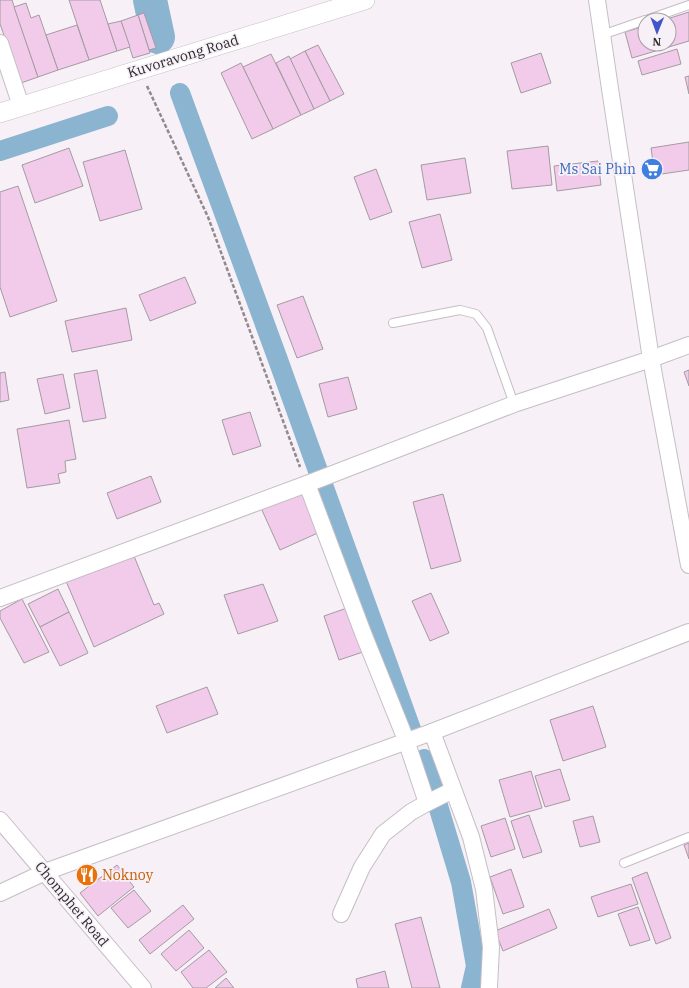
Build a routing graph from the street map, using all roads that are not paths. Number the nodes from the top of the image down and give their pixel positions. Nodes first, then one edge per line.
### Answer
1 (365, 0) edge
2 (597, 0) edge
3 (689, 5) edge
4 (668, 12) edge
5 (637, 23) edge
6 (602, 35) junction
7 (0, 43) edge
8 (21, 106) junction
9 (0, 113) edge
10 (393, 323) dead end
11 (689, 344) edge
12 (651, 359) junction
13 (514, 404) junction
14 (315, 481) junction
15 (689, 565) edge
16 (0, 598) edge
17 (689, 632) edge
18 (432, 732) junction
19 (406, 740) junction
20 (450, 791) junction
21 (430, 801) junction
22 (0, 820) edge
23 (689, 837) edge
24 (624, 863) dead end
25 (45, 872) junction
26 (0, 893) edge
27 (341, 914) dead end
28 (143, 988) edge
29 (489, 988) edge

1 - 8 street, Kuvoravong Road
2 - 6 street
3 - 4 lane
5 - 6 lane
6 - 12 street
7 - 8 street
8 - 9 street, Kuvoravong Road
10 - 13 lane
11 - 12 street
12 - 13 street
12 - 15 street
13 - 14 street
14 - 16 street
14 - 19 street
17 - 18 street
18 - 19 street
18 - 20 street
19 - 21 street
19 - 25 street
20 - 21 street
20 - 29 street
21 - 27 street
22 - 25 street, Chomphet Road
23 - 24 lane
25 - 26 street
25 - 28 street, Chomphet Road

